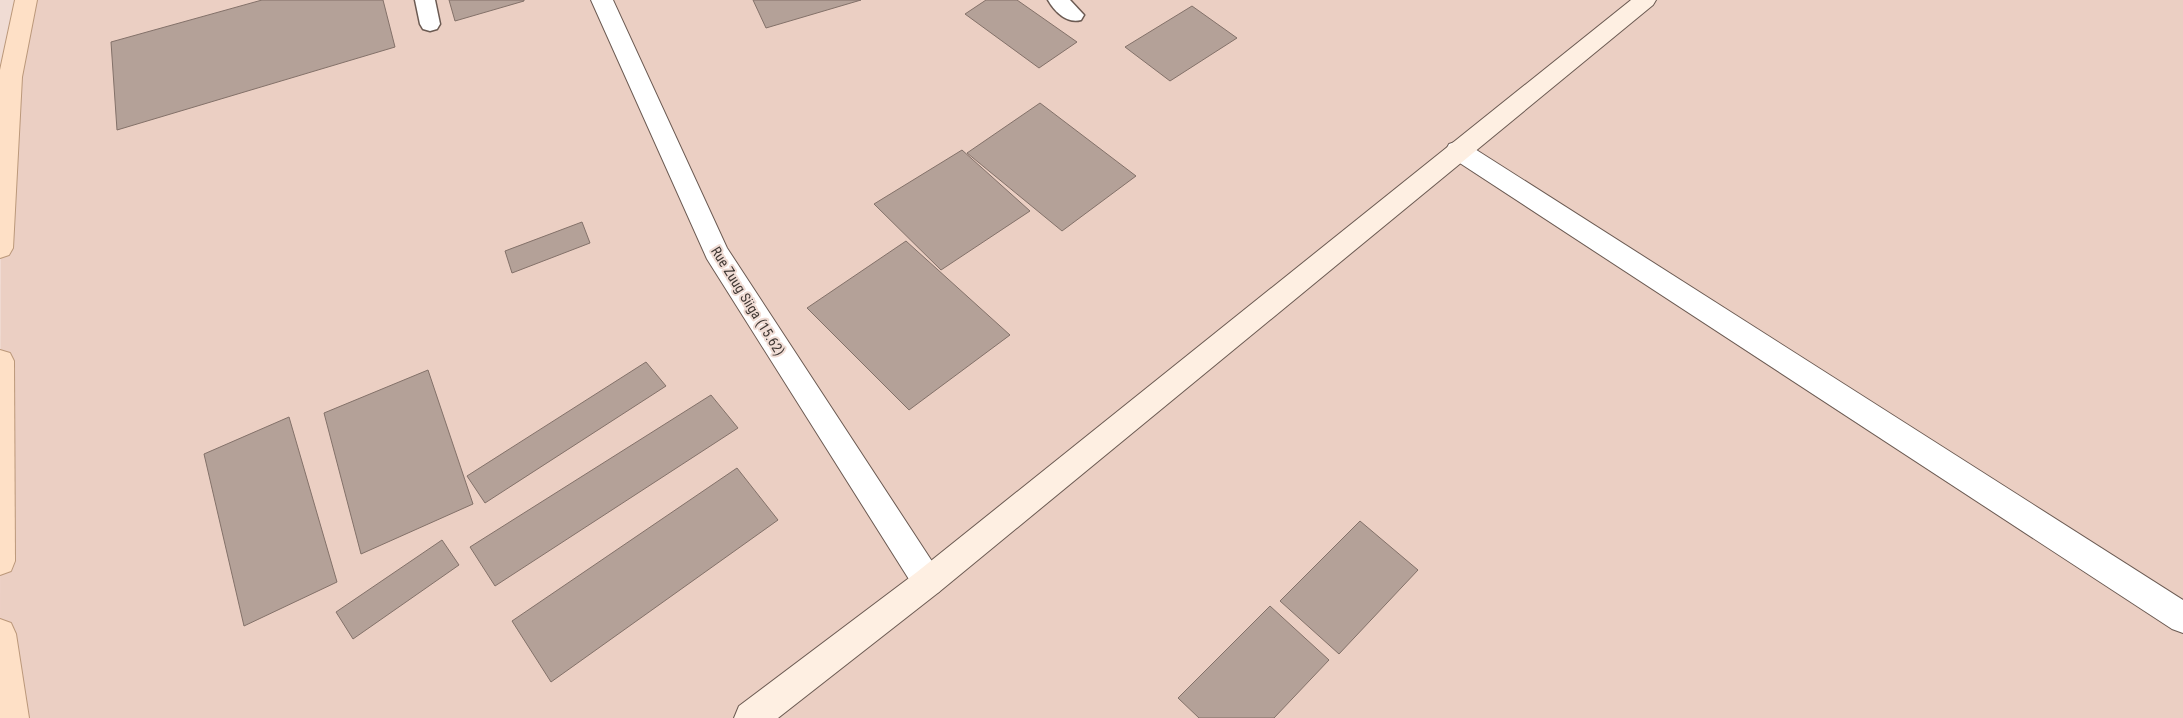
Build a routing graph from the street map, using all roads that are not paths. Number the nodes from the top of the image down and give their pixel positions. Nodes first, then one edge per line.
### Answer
1 (26, 0) edge
2 (425, 0) edge
3 (602, 0) edge
4 (1058, 0) edge
5 (1645, 0) edge
6 (1074, 14) dead end
7 (430, 24) dead end
8 (1458, 150) junction
9 (0, 248) edge
10 (0, 361) edge
11 (0, 561) edge
12 (928, 582) junction
13 (2183, 618) edge
14 (0, 634) edge
15 (12, 718) edge
16 (751, 718) edge

1 - 9 main road
2 - 7 lane
3 - 12 street, Rue Zuug Siiga (15.62)
4 - 6 lane
5 - 8 main road
8 - 12 main road
8 - 13 street
10 - 11 main road
12 - 16 main road
14 - 15 main road

